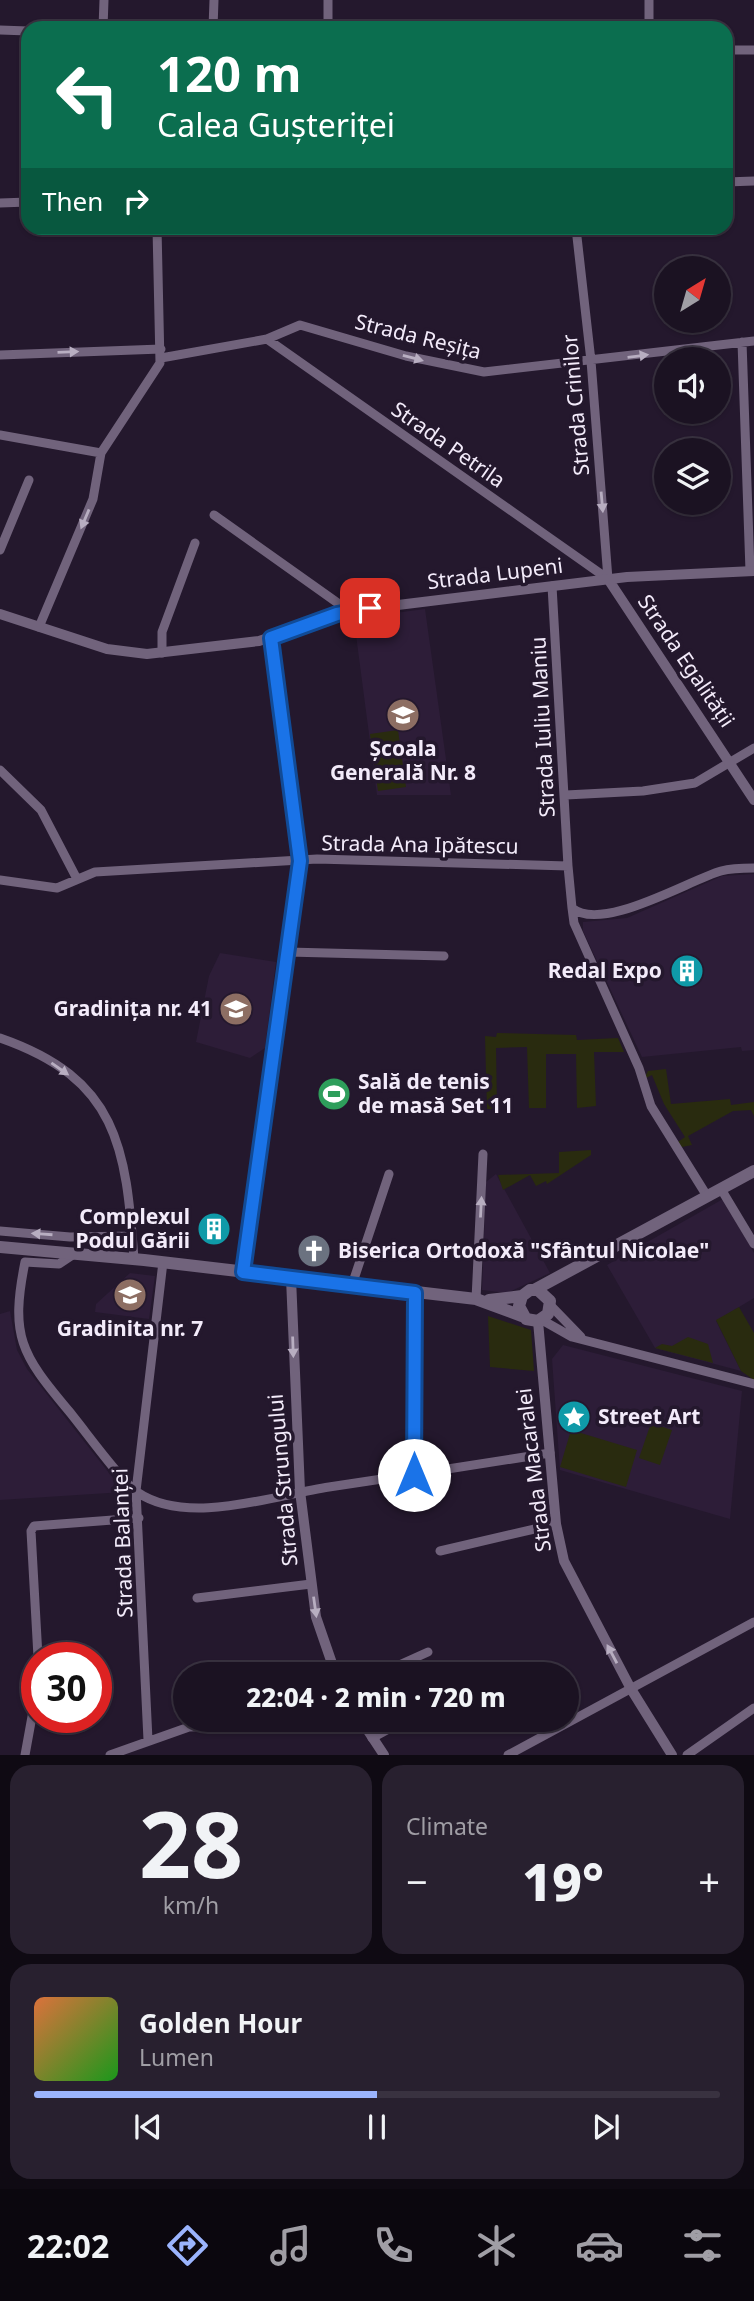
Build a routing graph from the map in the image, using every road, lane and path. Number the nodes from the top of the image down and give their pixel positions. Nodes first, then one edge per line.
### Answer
1 (104, 0) edge
2 (214, 0) edge
3 (328, 0) edge
4 (649, 0) edge
5 (103, 21) edge
6 (213, 21) edge
7 (328, 21) edge
8 (649, 21) edge
9 (0, 30) edge
10 (21, 31) edge
11 (733, 50) edge
12 (754, 50) edge
13 (754, 181) edge
14 (733, 182) edge
15 (21, 202) edge
16 (0, 203) edge
17 (157, 235) edge
18 (577, 235) edge
19 (267, 339) junction
20 (754, 341) edge
21 (742, 342) junction
22 (161, 354) junction
23 (0, 355) edge
24 (591, 361) junction
25 (0, 435) edge
26 (101, 453) junction
27 (29, 480) dead end
28 (214, 515) dead end
29 (195, 543) dead end
30 (0, 550) edge
31 (752, 571) edge
32 (608, 579) junction
33 (552, 586) junction
34 (349, 611) junction
35 (0, 614) edge
36 (39, 627) junction
37 (271, 638) junction
38 (162, 653) junction
39 (754, 748) edge
40 (730, 763) junction
41 (0, 770) edge
42 (566, 794) junction
43 (754, 800) edge
44 (300, 861) junction
45 (568, 866) junction
46 (754, 868) edge
47 (77, 879) junction
48 (0, 880) edge
49 (572, 908) junction
50 (288, 952) junction
51 (444, 956) dead end
52 (0, 1038) edge
53 (483, 1154) dead end
54 (754, 1171) edge
55 (389, 1174) dead end
56 (721, 1189) junction
57 (708, 1196) junction
58 (0, 1231) edge
59 (132, 1236) junction
60 (754, 1244) edge
61 (0, 1247) edge
62 (75, 1253) junction
63 (134, 1259) junction
64 (163, 1262) junction
65 (243, 1272) junction
66 (565, 1275) junction
67 (291, 1278) junction
68 (352, 1285) junction
69 (534, 1290) junction
70 (415, 1293) junction
71 (522, 1296) junction
72 (480, 1300) junction
73 (549, 1301) junction
74 (522, 1316) junction
75 (540, 1320) junction
76 (582, 1338) junction
77 (754, 1384) edge
78 (550, 1453) junction
79 (414, 1475) junction
80 (136, 1491) junction
81 (300, 1491) junction
82 (139, 1518) junction
83 (556, 1524) junction
84 (440, 1551) dead end
85 (311, 1584) junction
86 (197, 1598) dead end
87 (754, 1622) edge
88 (37, 1642) edge
89 (428, 1652) dead end
90 (331, 1662) edge
91 (406, 1662) edge
92 (631, 1689) junction
93 (754, 1708) edge
94 (177, 1732) edge
95 (368, 1732) edge
96 (383, 1732) edge
97 (29, 1733) edge
98 (372, 1738) junction
99 (148, 1740) junction
100 (25, 1755) edge
101 (110, 1755) edge
102 (384, 1755) edge
103 (508, 1755) edge
104 (672, 1755) edge
105 (687, 1755) edge

1 - 5 street
2 - 6 street
3 - 7 street
4 - 8 street
9 - 10 street
11 - 12 street
13 - 14 street
15 - 16 street
17 - 22 street
18 - 24 street, Strada Crinilor
19 - 22 street, Strada Reșița
19 -> 24 street, Strada Reșița
19 - 32 street, Strada Petrila
20 - 21 street, Strada Reșița
24 -> 21 street, Strada Reșița
21 - 31 street
23 -> 22 street, Strada Reșița
22 - 26 street
24 -> 32 street, Strada Crinilor
25 - 26 street
26 -> 36 street
27 - 30 street
28 - 34 street
29 - 38 street
31 - 32 street, Strada Lupeni
32 - 33 street, Strada Lupeni
32 - 40 street, Strada Egalității
33 - 34 street, Strada Lupeni
33 - 42 street, Strada Iuliu Maniu
34 - 37 street, Strada Lupeni
35 - 36 street, Strada Lupeni
36 - 38 street, Strada Lupeni
37 - 38 street, Strada Lupeni
37 - 44 street
39 - 40 street
40 - 42 street
40 - 43 street, Strada Egalității
41 - 47 street
42 - 45 street, Strada Iuliu Maniu
44 - 45 street, Strada Ana Ipătescu
44 - 47 street, Strada Ana Ipătescu
44 - 50 street
45 - 49 street
46 - 49 street
47 - 48 street, Strada Ana Ipătescu
49 - 57 street
50 - 51 street
50 - 65 street
52 -> 59 street
72 -> 53 street
54 - 56 main road
55 - 68 street
56 - 57 main road
56 - 60 street
57 - 66 main road
59 -> 58 street
59 - 63 street
61 - 62 main road
62 - 63 main road
62 - 80 street
63 - 64 main road
64 - 65 main road
64 - 80 street, Strada Balanței
65 - 67 main road
66 - 69 main road
66 - 73 main road
67 - 68 main road
67 -> 81 street, Strada Strungului
68 - 70 main road
69 - 71 main road
69 - 73 main road
70 - 72 main road
70 - 79 street
71 - 72 main road
71 - 74 main road
72 - 74 main road
73 - 75 main road
73 - 76 street
74 - 75 main road
75 - 76 street
75 - 78 street, Strada Macaralei
76 - 77 street
78 - 79 street
78 - 83 street, Strada Macaralei
79 - 81 street
80 - 81 street
80 - 82 street, Strada Balanței
81 - 85 street, Strada Strungului
82 - 88 street
82 - 99 street, Strada Balanței
83 - 84 street
92 -> 83 street, Strada Macaralei
85 - 86 street
85 -> 90 street, Strada Strungului
87 - 92 street
89 - 91 street
92 - 103 street
92 - 104 street, Strada Macaralei
93 - 105 street
94 - 99 street
95 - 98 street
96 - 98 street
97 - 100 street
98 - 102 street
99 - 101 street

